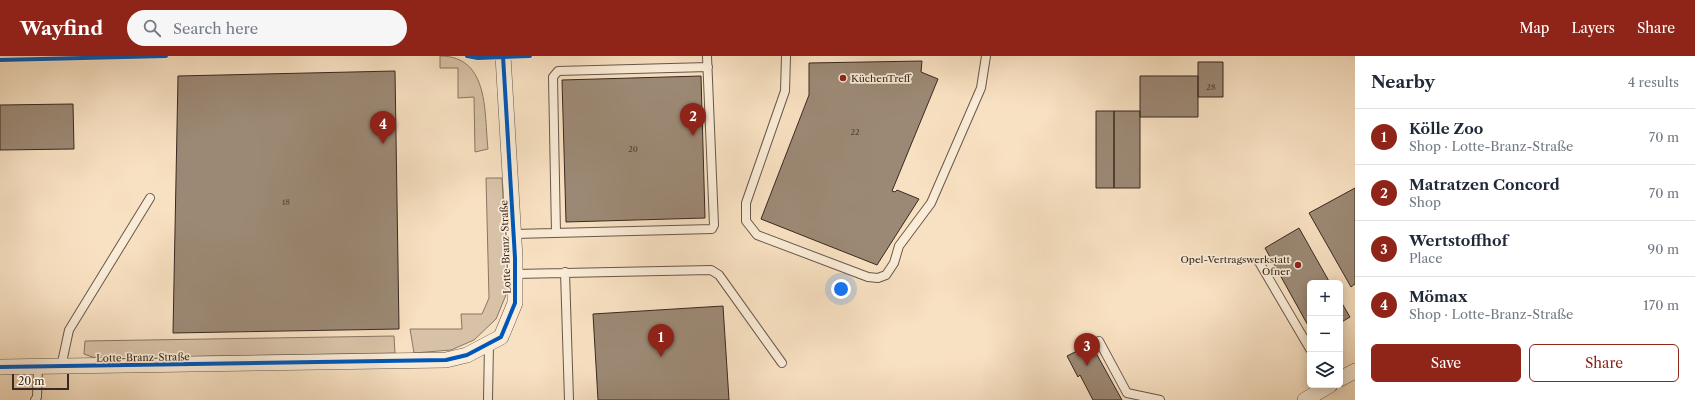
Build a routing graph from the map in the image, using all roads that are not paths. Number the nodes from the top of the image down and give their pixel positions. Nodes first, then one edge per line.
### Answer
1 (503, 56) edge
2 (707, 56) edge
3 (786, 56) edge
4 (986, 56) edge
5 (708, 67) junction
6 (150, 198) dead end
7 (556, 233) junction
8 (514, 234) junction
9 (1259, 262) dead end
10 (565, 272) junction
11 (515, 274) junction
12 (1098, 342) dead end
13 (489, 343) junction
14 (1307, 344) edge
15 (782, 363) dead end
16 (38, 367) junction
17 (61, 367) junction
18 (0, 368) edge
19 (1355, 371) edge
20 (1343, 377) edge
21 (1325, 388) edge
22 (35, 400) edge
23 (488, 400) edge
24 (569, 400) edge
25 (1160, 400) edge
26 (1305, 400) edge

1 - 8 street, Lotte-Branz-Straße
2 - 5 lane
3 - 4 lane
5 - 7 lane
5 - 7 lane
6 - 17 lane
7 - 8 lane
8 - 11 street, Lotte-Branz-Straße
9 - 14 lane
10 - 11 lane
10 - 15 lane
10 - 24 lane
11 - 13 street, Lotte-Branz-Straße
12 - 25 lane
13 - 17 street, Lotte-Branz-Straße
13 - 23 lane
16 - 17 street, Lotte-Branz-Straße
16 - 18 street, Lotte-Branz-Straße
16 - 22 lane
19 - 20 street
21 - 26 street

